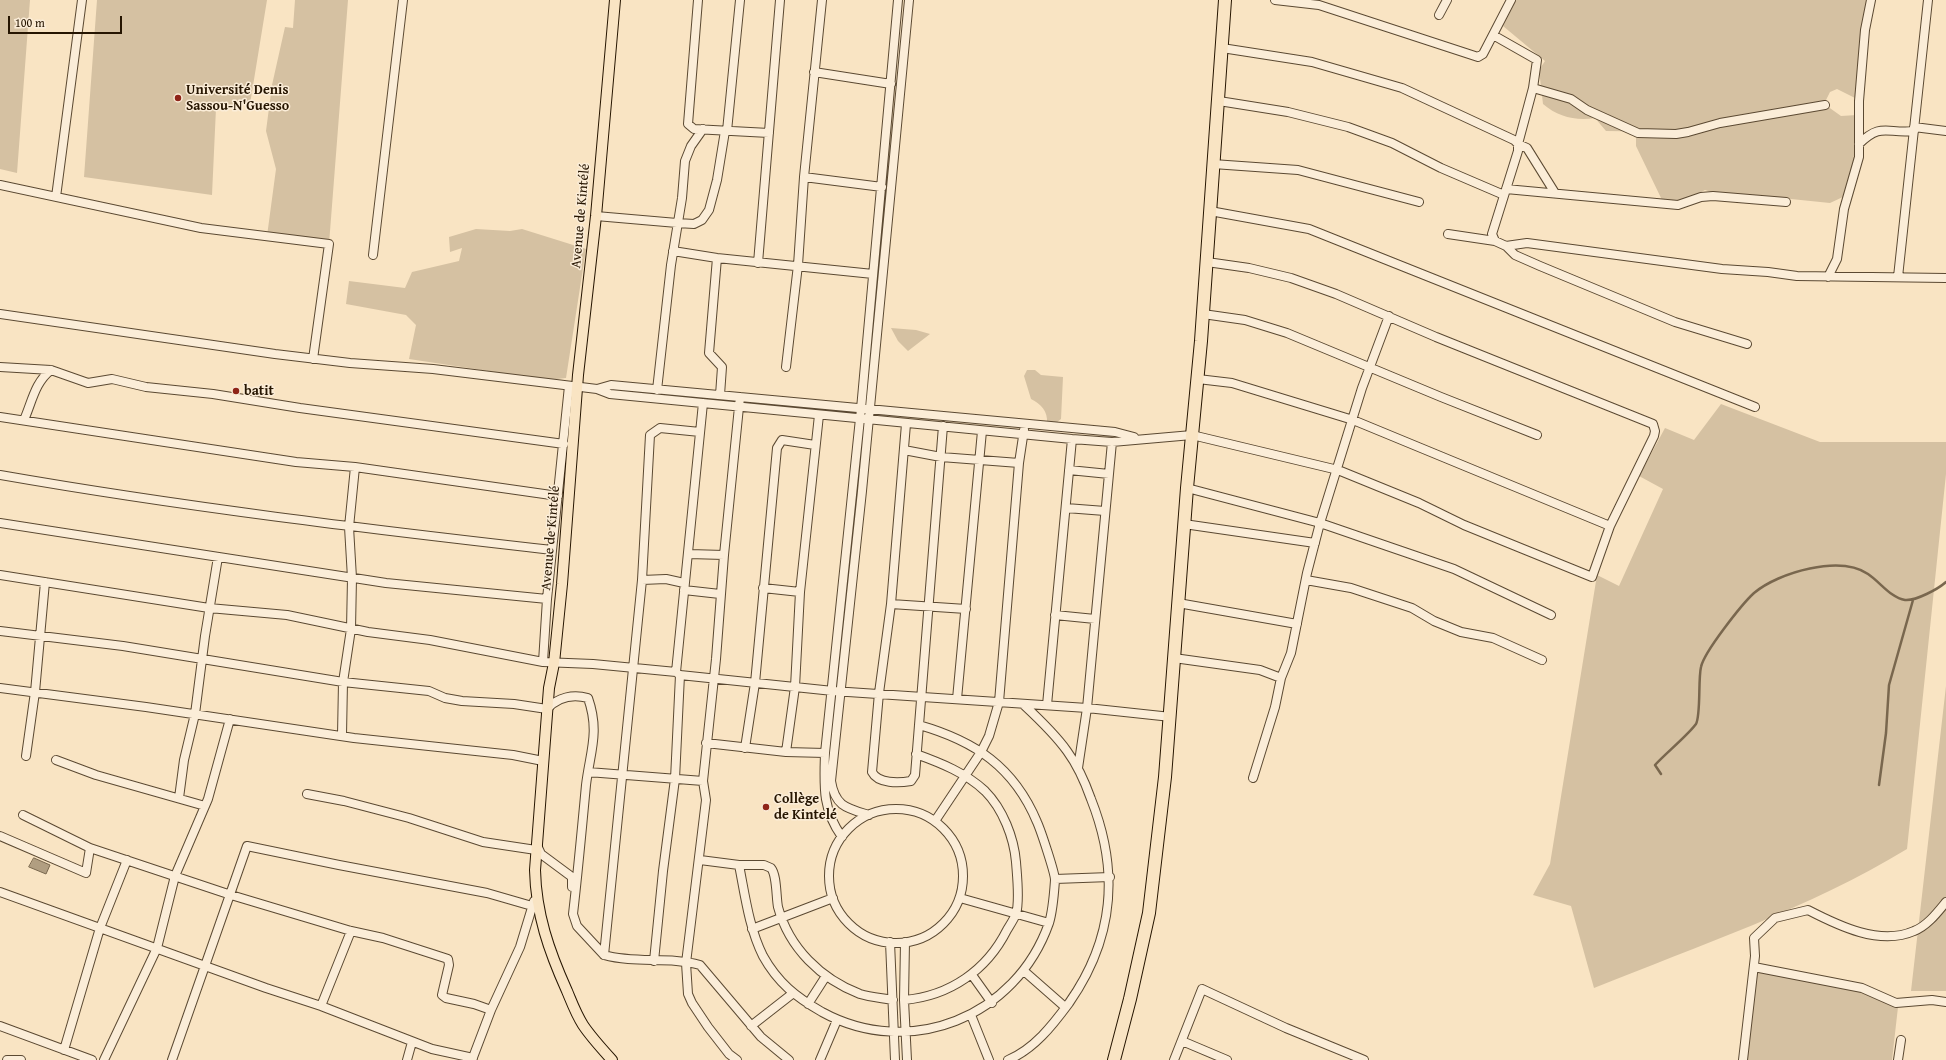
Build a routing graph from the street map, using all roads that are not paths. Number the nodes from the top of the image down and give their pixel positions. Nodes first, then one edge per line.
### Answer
1 (82, 0) edge
2 (403, 0) edge
3 (615, 0) edge
4 (698, 0) edge
5 (740, 0) edge
6 (780, 0) edge
7 (822, 0) edge
8 (898, 0) edge
9 (909, 0) edge
10 (1225, 0) edge
11 (1275, 0) edge
12 (1447, 0) edge
13 (1511, 0) edge
14 (1871, 0) edge
15 (1928, 0) edge
16 (1320, 2) edge
17 (1439, 15) dead end
18 (1493, 35) junction
19 (1222, 48) junction
20 (814, 72) junction
21 (891, 84) junction
22 (1533, 88) junction
23 (1219, 101) junction
24 (1825, 104) dead end
25 (1914, 129) junction
26 (703, 130) junction
27 (726, 131) junction
28 (1946, 131) edge
29 (769, 133) junction
30 (1518, 144) junction
31 (1859, 144) junction
32 (1213, 164) junction
33 (804, 177) junction
34 (0, 185) edge
35 (882, 187) junction
36 (1505, 192) junction
37 (1555, 193) junction
38 (56, 197) junction
39 (1419, 202) dead end
40 (1786, 202) dead end
41 (1210, 212) junction
42 (596, 216) junction
43 (677, 223) junction
44 (1448, 234) dead end
45 (1495, 241) junction
46 (1506, 246) junction
47 (673, 252) junction
48 (372, 255) dead end
49 (717, 258) junction
50 (1207, 262) junction
51 (758, 263) junction
52 (798, 265) junction
53 (874, 274) junction
54 (1828, 277) junction
55 (1898, 278) junction
56 (1946, 278) edge
57 (0, 314) edge
58 (1202, 314) junction
59 (1389, 316) junction
60 (1747, 344) dead end
61 (313, 358) junction
62 (0, 367) edge
63 (786, 367) dead end
64 (1370, 368) junction
65 (51, 370) junction
66 (1198, 379) junction
67 (573, 386) junction
68 (597, 389) junction
69 (658, 390) junction
70 (720, 395) junction
71 (740, 397) junction
72 (703, 403) junction
73 (739, 406) junction
74 (1755, 407) dead end
75 (861, 409) junction
76 (870, 410) junction
77 (819, 415) junction
78 (0, 417) edge
79 (860, 419) junction
80 (24, 420) junction
81 (869, 420) junction
82 (1353, 420) junction
83 (906, 424) junction
84 (1025, 424) junction
85 (943, 426) junction
86 (982, 431) junction
87 (700, 432) junction
88 (1023, 434) junction
89 (1192, 435) junction
90 (1537, 435) dead end
91 (1141, 438) junction
92 (1072, 439) junction
93 (1112, 442) junction
94 (564, 444) junction
95 (816, 445) junction
96 (904, 450) junction
97 (941, 457) junction
98 (980, 459) junction
99 (1019, 463) junction
100 (355, 467) junction
101 (1070, 470) junction
102 (1338, 470) junction
103 (1109, 474) junction
104 (0, 475) edge
105 (1187, 488) junction
106 (558, 496) junction
107 (1066, 508) junction
108 (1105, 512) junction
109 (0, 523) edge
110 (1320, 523) junction
111 (1184, 524) junction
112 (1610, 526) junction
113 (350, 528) junction
114 (1315, 543) junction
115 (552, 550) junction
116 (689, 554) junction
117 (724, 555) junction
118 (218, 557) junction
119 (0, 575) edge
120 (352, 578) junction
121 (642, 580) junction
122 (1306, 580) junction
123 (46, 582) junction
124 (684, 586) junction
125 (763, 588) junction
126 (800, 592) junction
127 (720, 594) junction
128 (547, 599) junction
129 (1178, 603) junction
130 (891, 604) junction
131 (929, 607) junction
132 (209, 608) junction
133 (966, 609) junction
134 (1055, 615) junction
135 (1551, 615) dead end
136 (1095, 619) junction
137 (1297, 624) junction
138 (351, 629) junction
139 (0, 631) edge
140 (40, 636) junction
141 (202, 658) junction
142 (1174, 658) junction
143 (1542, 660) dead end
144 (543, 662) junction
145 (554, 663) junction
146 (633, 669) junction
147 (678, 673) junction
148 (714, 677) junction
149 (1281, 678) junction
150 (344, 682) junction
151 (755, 683) junction
152 (795, 687) junction
153 (0, 688) edge
154 (836, 691) junction
155 (35, 692) junction
156 (879, 692) junction
157 (920, 696) junction
158 (957, 699) junction
159 (999, 702) junction
160 (1024, 705) junction
161 (1047, 706) junction
162 (1086, 708) junction
163 (547, 709) junction
164 (195, 714) junction
165 (1171, 717) junction
166 (230, 719) junction
167 (919, 726) junction
168 (342, 736) junction
169 (706, 743) junction
170 (745, 748) junction
171 (786, 752) junction
172 (981, 752) junction
173 (825, 753) junction
174 (916, 754) junction
175 (26, 756) dead end
176 (56, 760) dead end
177 (543, 761) junction
178 (1078, 768) junction
179 (588, 772) junction
180 (623, 776) junction
181 (965, 776) junction
182 (1254, 778) dead end
183 (675, 779) junction
184 (703, 781) junction
185 (307, 794) dead end
186 (179, 798) junction
187 (205, 806) junction
188 (869, 814) junction
189 (23, 815) dead end
190 (935, 821) junction
191 (0, 836) edge
192 (842, 837) junction
193 (536, 846) junction
194 (90, 848) junction
195 (127, 860) junction
196 (700, 860) junction
197 (739, 866) junction
198 (175, 876) junction
199 (1110, 877) junction
200 (1055, 879) junction
201 (0, 892) edge
202 (231, 895) junction
203 (833, 898) junction
204 (960, 898) junction
205 (534, 901) junction
206 (1946, 902) edge
207 (1016, 913) junction
208 (573, 914) junction
209 (781, 918) junction
210 (1049, 922) junction
211 (100, 928) junction
212 (752, 929) junction
213 (351, 931) junction
214 (890, 942) junction
215 (905, 942) junction
216 (157, 948) junction
217 (604, 955) junction
218 (654, 961) junction
219 (686, 963) junction
220 (206, 966) junction
221 (1754, 967) junction
222 (1024, 971) junction
223 (972, 975) junction
224 (826, 976) junction
225 (792, 994) junction
226 (893, 1000) junction
227 (904, 1000) junction
228 (1946, 1002) edge
229 (992, 1003) junction
230 (808, 1004) junction
231 (321, 1006) junction
232 (1065, 1007) junction
233 (491, 1010) junction
234 (971, 1015) junction
235 (837, 1020) junction
236 (0, 1026) edge
237 (751, 1026) junction
238 (894, 1031) junction
239 (906, 1032) junction
240 (1901, 1040) dead end
241 (1182, 1041) junction
242 (412, 1042) junction
243 (64, 1050) junction
244 (472, 1059) edge
245 (7, 1060) edge
246 (21, 1060) edge
247 (92, 1060) edge
248 (104, 1060) edge
249 (172, 1060) edge
250 (407, 1060) edge
251 (612, 1060) edge
252 (737, 1060) edge
253 (789, 1060) edge
254 (820, 1060) edge
255 (895, 1060) edge
256 (907, 1060) edge
257 (989, 1060) edge
258 (1008, 1060) edge
259 (1114, 1060) edge
260 (1174, 1060) edge
261 (1227, 1060) edge
262 (1364, 1060) edge
263 (1743, 1060) edge
264 (1898, 1060) edge

1 - 38 street
2 - 48 street
3 - 42 main road, Avenue de Kintélé
4 - 26 street
5 - 27 street
6 - 29 street
7 - 20 street
8 - 21 street
9 - 76 street
10 - 19 highway
11 - 16 street
12 - 17 street
13 - 18 street
14 - 31 street
15 - 25 street
16 - 18 street
18 - 22 street
19 - 23 highway
19 - 30 street
20 - 21 street
20 - 33 street
21 - 35 street
22 - 24 street
22 - 30 street
23 - 32 highway
23 - 36 street
25 - 28 street
25 - 31 street
25 - 55 street
26 - 27 street
26 - 43 street
27 - 29 street
27 - 43 street
29 - 51 street
30 - 36 street
30 - 37 street
31 - 54 street
32 - 39 street
32 - 41 highway
33 - 35 street
33 - 52 street
34 - 38 street
35 - 53 street
36 - 37 street
36 - 45 street
37 - 40 street
38 - 61 street
41 - 50 highway
41 - 74 street
42 - 43 street
42 - 67 main road, Avenue de Kintélé
43 - 47 street
44 - 45 street
45 - 46 street
46 - 54 street
46 - 60 street
47 - 49 street
47 - 69 street
49 - 51 street
49 - 70 street
50 - 58 highway
50 - 59 street
51 - 52 street
52 - 53 street
52 - 63 street
53 - 75 street
54 - 55 street
55 - 56 street
57 - 61 street
58 - 64 street
58 - 66 highway
59 - 64 street
59 - 112 street
61 - 67 street
62 - 65 street
64 - 82 street
64 - 90 street
65 - 80 street
65 - 94 street
66 - 82 street
66 - 89 highway
67 - 68 street
67 - 94 street
67 - 145 main road, Avenue de Kintélé
68 - 69 street
68 - 72 street
69 - 70 street
70 - 71 street
71 - 73 street
71 - 75 street
72 - 73 street
72 - 87 street
73 - 77 street
73 - 117 street
75 - 76 street
75 - 79 street
76 - 81 street
76 - 84 street
77 - 79 street
77 - 95 street
78 - 80 street
79 - 81 street
79 - 154 street
80 - 100 street
81 - 83 street
81 - 154 street
82 - 102 street
82 - 112 street
83 - 85 street
83 - 96 street
84 - 88 street
84 - 91 street
85 - 86 street
85 - 97 street
86 - 88 street
86 - 98 street
87 - 116 street
87 - 121 street
88 - 92 street
88 - 99 street
89 - 91 street
89 - 102 street
89 - 105 highway
91 - 93 street
92 - 93 street
92 - 101 street
93 - 103 street
94 - 106 street
95 - 125 street
95 - 126 street
96 - 97 street
96 - 130 street
97 - 98 street
97 - 131 street
98 - 99 street
98 - 133 street
99 - 159 street
100 - 106 street
100 - 113 street
101 - 103 street
101 - 107 street
102 - 110 street
102 - 112 street
103 - 108 street
104 - 113 street
105 - 110 street
105 - 111 highway
106 - 115 street
107 - 108 street
107 - 134 street
108 - 136 street
109 - 118 street
110 - 114 street
110 - 135 street
111 - 114 street
111 - 129 highway
113 - 115 street
113 - 120 street
114 - 122 street
115 - 128 street
116 - 117 street
116 - 124 street
117 - 127 street
118 - 120 street
118 - 132 street
119 - 123 street
120 - 128 street
120 - 138 street
121 - 124 street
121 - 146 street
122 - 137 street
122 - 143 street
123 - 132 street
123 - 140 street
124 - 127 street
124 - 147 street
125 - 126 street
125 - 151 street
126 - 152 street
127 - 148 street
128 - 144 street
129 - 137 street
129 - 142 highway
130 - 131 street
130 - 156 street
131 - 133 street
131 - 157 street
132 - 138 street
132 - 141 street
133 - 158 street
134 - 136 street
134 - 161 street
136 - 162 street
137 - 149 street
138 - 144 street
138 - 150 street
139 - 140 street
140 - 141 street
140 - 155 street
141 - 150 street
141 - 164 street
142 - 149 street
142 - 165 highway
144 - 145 street
145 - 146 street
145 - 163 main road, Avenue de Kintélé
146 - 147 street
146 - 180 street
147 - 148 street
147 - 183 street
148 - 151 street
148 - 169 street
149 - 182 street
150 - 163 street
150 - 168 street
151 - 152 street
151 - 170 street
152 - 154 street
152 - 171 street
153 - 155 street
154 - 156 street
154 - 173 street
154 - 188 street
155 - 164 street
155 - 175 street
156 - 157 street
156 - 174 street
157 - 158 street
157 - 167 street
158 - 159 street
159 - 160 street
159 - 172 street
160 - 161 street
160 - 178 street
161 - 162 street
162 - 165 street
162 - 178 street
163 - 177 main road, Avenue de Kintélé
163 - 179 street
164 - 166 street
164 - 186 street
165 - 259 highway
166 - 168 street
166 - 187 street
167 - 172 street
167 - 174 street
168 - 177 street
169 - 170 street
169 - 184 street
170 - 171 street
171 - 173 street
172 - 181 street
172 - 200 street
173 - 192 street
174 - 181 street
176 - 186 street
177 - 193 main road, Avenue de Kintélé
178 - 199 street
179 - 180 street
179 - 208 street
180 - 183 street
180 - 217 street
181 - 190 street
181 - 207 street
183 - 184 street
183 - 218 street
184 - 196 street
185 - 193 street
186 - 187 street
187 - 198 street
188 - 190 street
188 - 192 street
189 - 194 street
190 - 204 street
191 - 194 street
192 - 203 street
193 - 205 main road, Avenue de Kintélé
193 - 208 street
194 - 195 street
195 - 198 street
195 - 211 street
196 - 197 street
196 - 219 street
197 - 209 street
197 - 212 street
198 - 202 street
198 - 216 street
199 - 200 street
199 - 232 street
200 - 210 street
201 - 211 street
202 - 205 street
202 - 213 street
202 - 220 street
203 - 209 street
203 - 214 street
204 - 207 street
204 - 215 street
205 - 233 street
205 - 251 main road, Avenue de Kintélé
206 - 221 street
207 - 210 street
207 - 223 street
208 - 217 street
209 - 212 street
209 - 224 street
210 - 222 street
211 - 216 street
211 - 243 street
212 - 225 street
213 - 231 street
213 - 233 street
214 - 215 street
214 - 226 street
215 - 227 street
216 - 220 street
216 - 248 street
217 - 218 street
218 - 219 street
219 - 237 street
219 - 252 street
220 - 231 street
220 - 249 street
221 - 228 street
221 - 263 street
222 - 229 street
222 - 232 street
223 - 227 street
223 - 229 street
224 - 226 street
224 - 230 street
225 - 230 street
225 - 237 street
226 - 238 street
227 - 239 street
229 - 234 street
230 - 235 street
231 - 242 street
232 - 258 street
233 - 244 street
234 - 239 street
234 - 257 street
235 - 238 street
235 - 254 street
236 - 243 street
237 - 253 street
238 - 239 street
238 - 255 street
239 - 256 street
240 - 264 street
241 - 260 street
241 - 261 street
241 - 262 street
242 - 244 street
242 - 250 street
243 - 247 street
245 - 246 street

